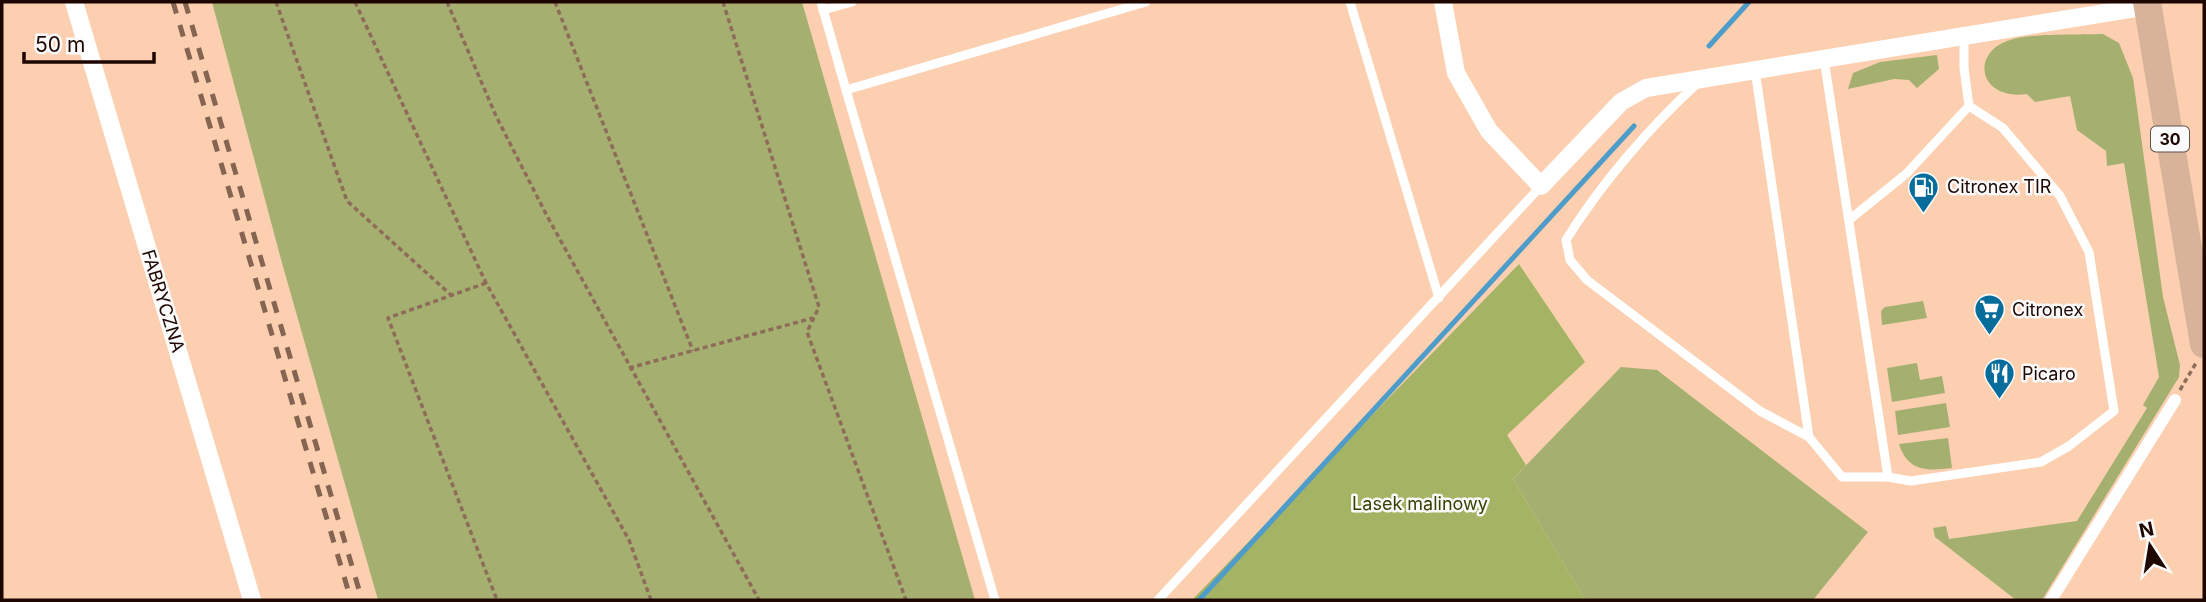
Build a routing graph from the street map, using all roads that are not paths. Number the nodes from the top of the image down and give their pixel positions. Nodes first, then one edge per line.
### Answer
1 (74, 2) edge
2 (852, 2) edge
3 (1146, 2) edge
4 (1350, 2) edge
5 (1443, 2) edge
6 (2148, 4) edge
7 (822, 6) edge
8 (1964, 36) junction
9 (1824, 59) junction
10 (1755, 71) junction
11 (1701, 80) junction
12 (846, 90) junction
13 (1969, 106) junction
14 (1541, 186) junction
15 (1849, 220) junction
16 (1439, 298) junction
17 (2201, 352) edge
18 (2175, 400) road end
19 (1809, 437) junction
20 (1888, 477) junction
21 (252, 600) edge
22 (995, 600) edge
23 (1158, 600) edge
24 (2051, 600) edge

1 - 21 street, FABRYCZNA
2 - 7 lane
3 - 12 lane
4 - 16 lane
5 - 14 street
6 - 8 street
6 - 17 main road, 30
7 - 12 lane
8 - 9 street
8 - 13 lane
9 - 10 street
9 - 15 lane
10 - 11 street
10 - 19 lane
11 - 14 street
11 - 19 lane
12 - 22 lane
13 - 15 lane
13 - 20 lane
14 - 16 lane
15 - 20 lane
16 - 23 lane
18 - 24 street
19 - 20 lane

